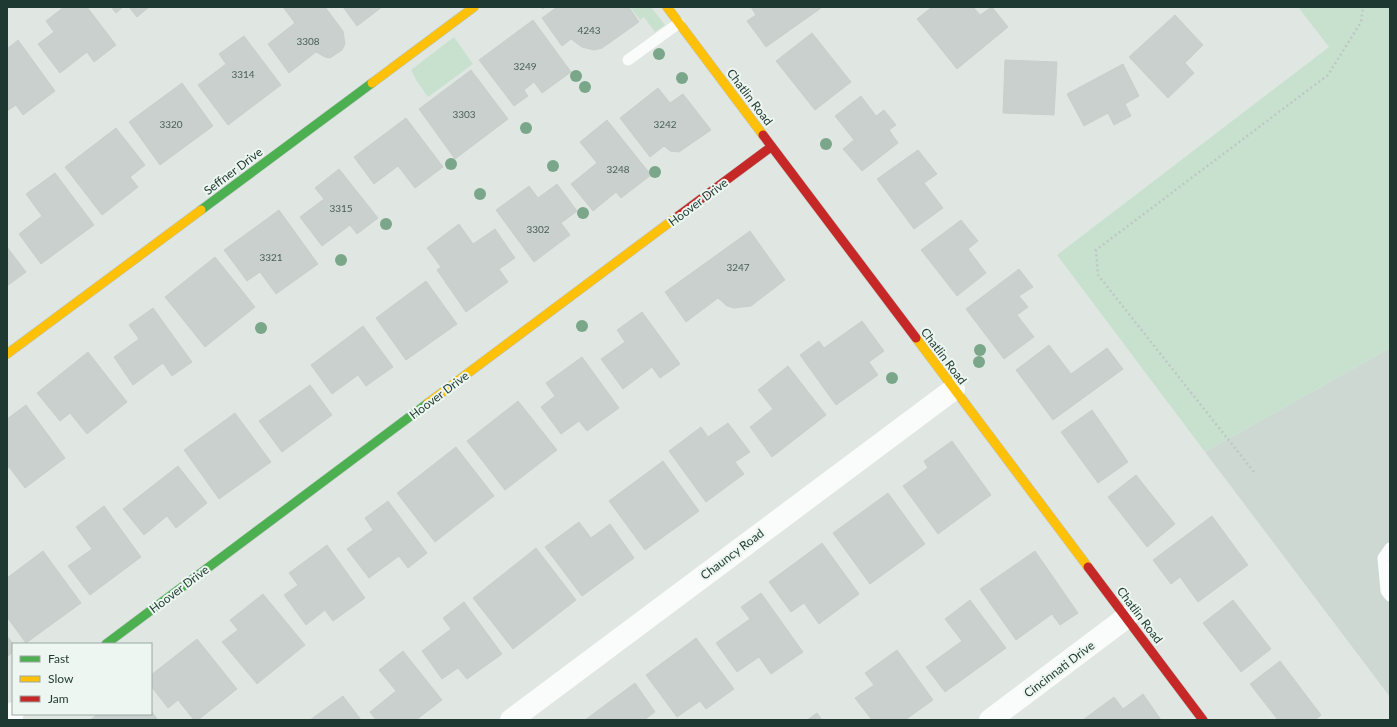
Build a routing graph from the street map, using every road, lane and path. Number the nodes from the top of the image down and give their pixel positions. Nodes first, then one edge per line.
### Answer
1 (474, 7) edge
2 (667, 7) edge
3 (1363, 7) edge
4 (679, 23) junction
5 (628, 60) dead end
6 (772, 147) junction
7 (7, 354) edge
8 (954, 388) junction
9 (1254, 472) dead end
10 (1390, 548) edge
11 (1390, 596) edge
12 (1127, 617) junction
13 (107, 643) edge
14 (511, 720) edge
15 (990, 720) edge
16 (1203, 720) edge

1 - 7 street, Seffner Drive
2 - 4 street, Chatlin Road
3 - 9 path
4 - 5 lane
4 - 6 street, Chatlin Road
6 - 8 street, Chatlin Road
6 - 13 street, Hoover Drive
8 - 12 street, Chatlin Road
8 - 14 street, Chauncy Road
10 - 11 lane
12 - 15 street, Cincinnati Drive
12 - 16 street, Chatlin Road

